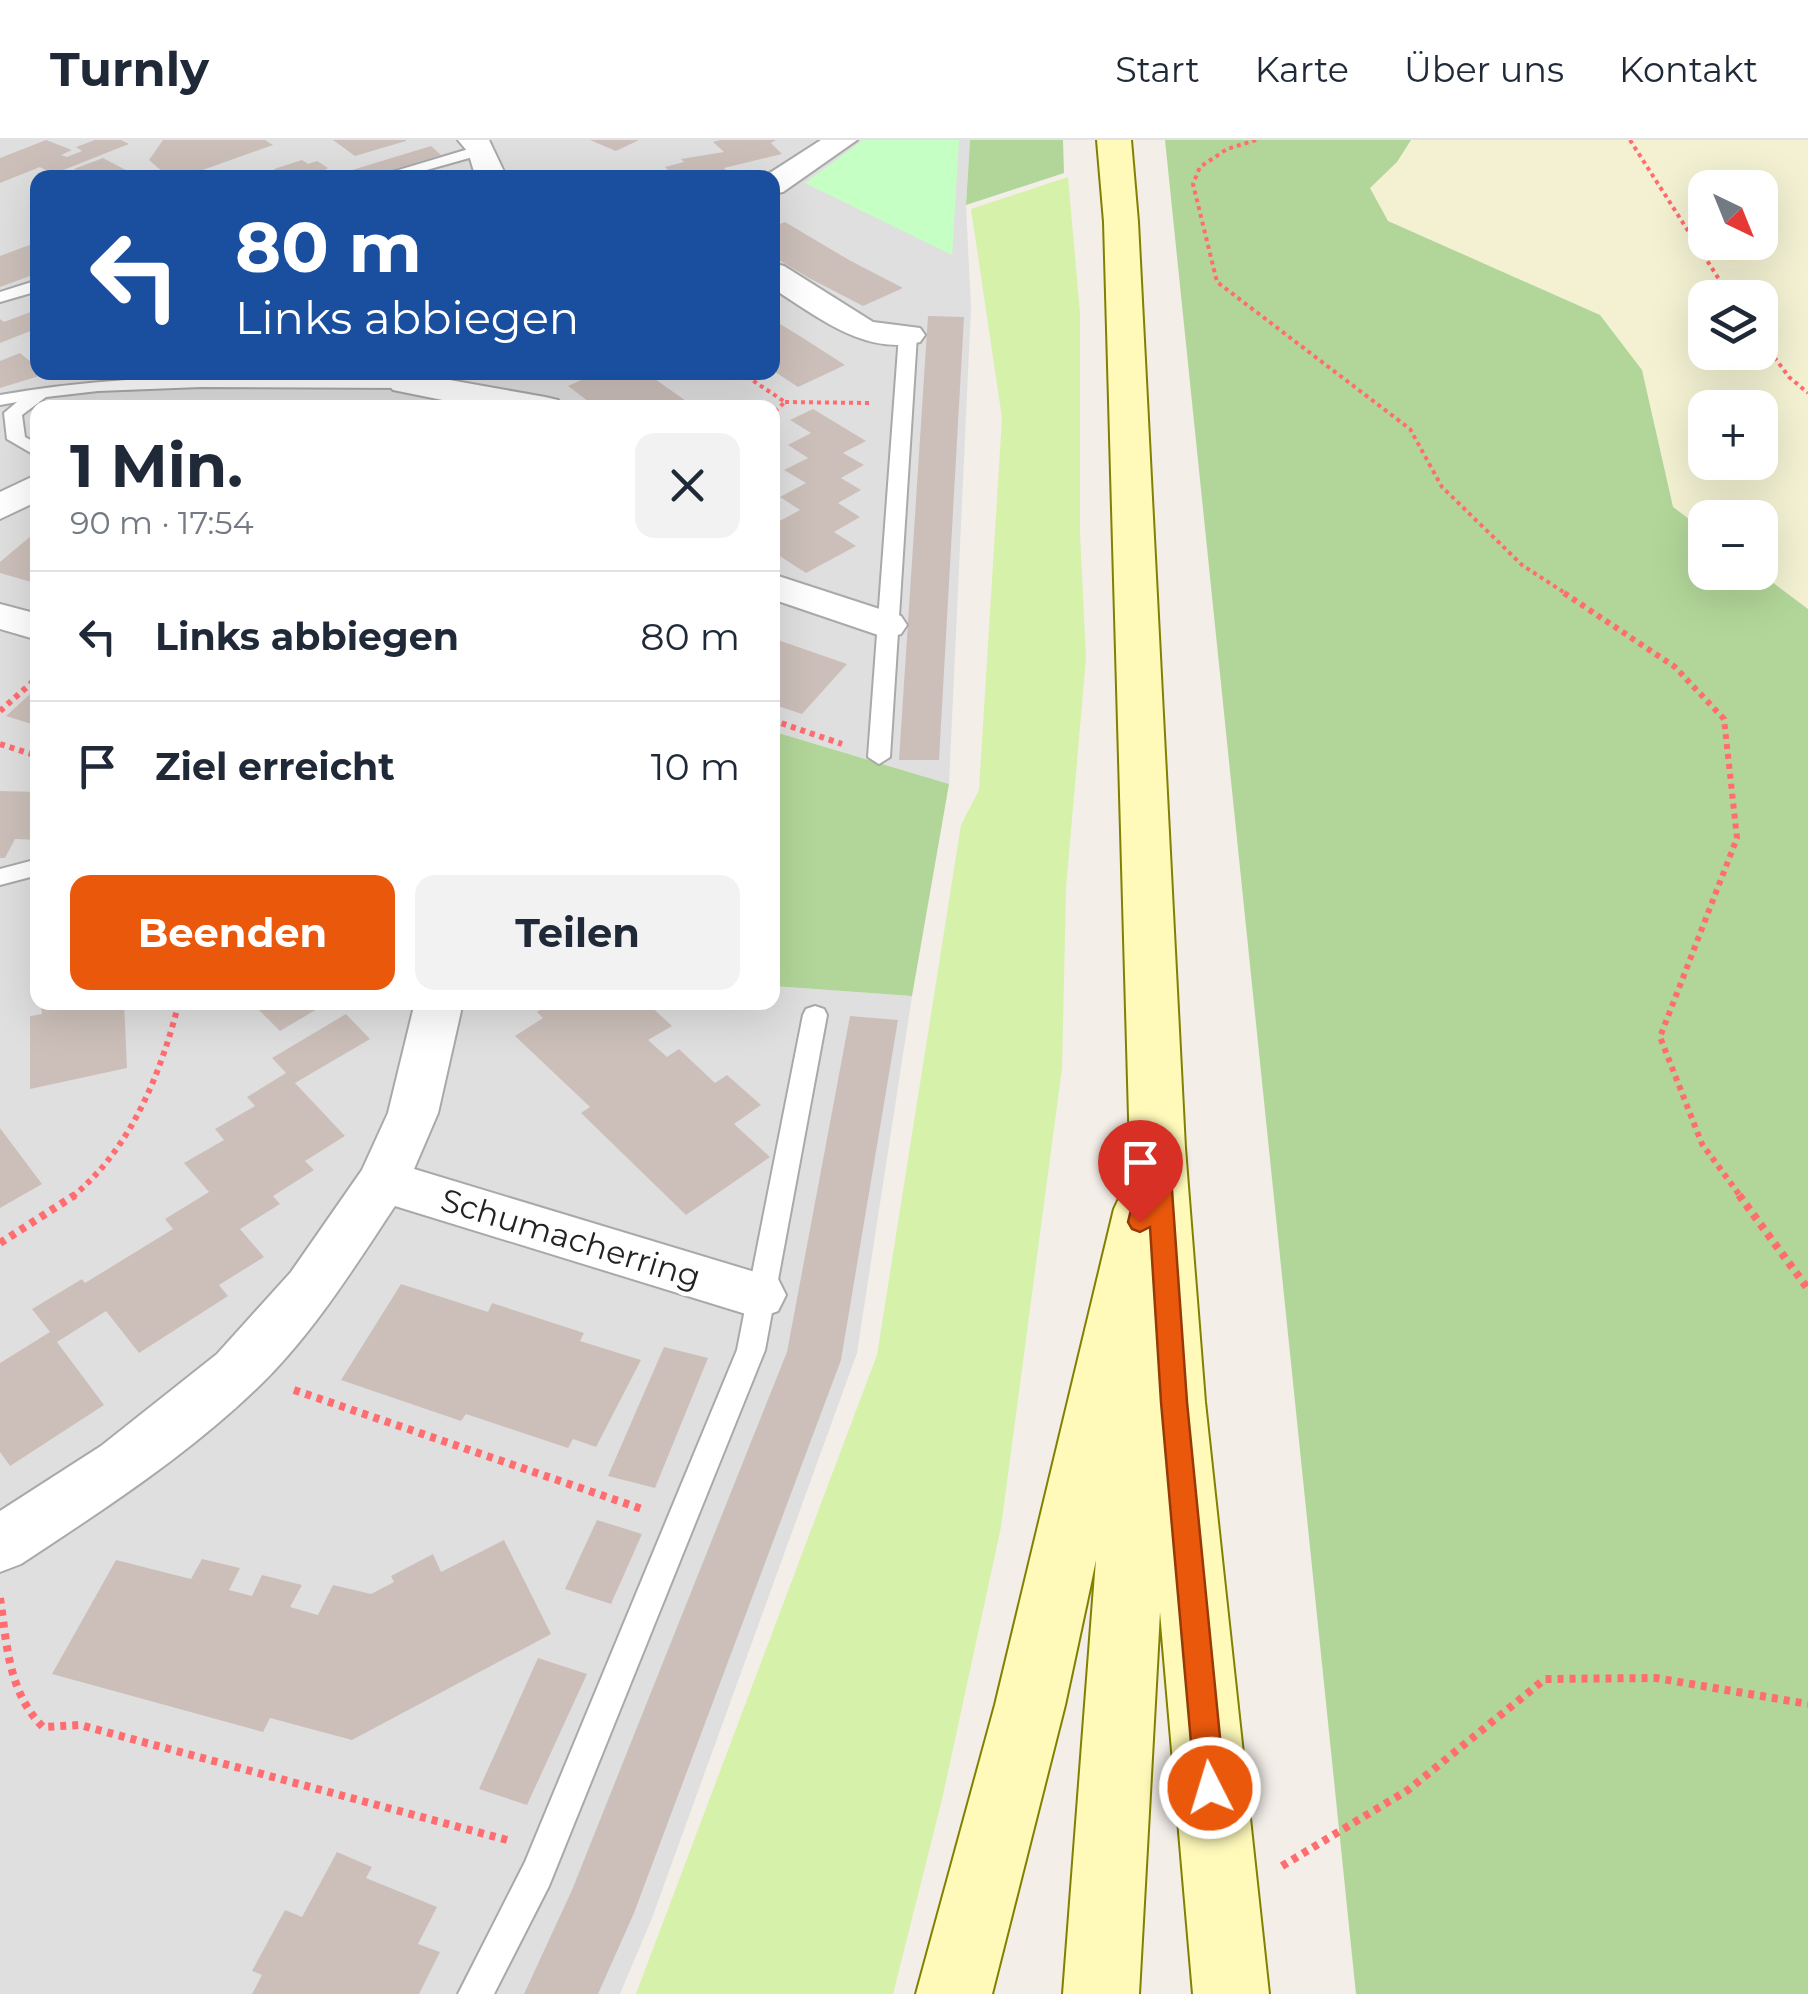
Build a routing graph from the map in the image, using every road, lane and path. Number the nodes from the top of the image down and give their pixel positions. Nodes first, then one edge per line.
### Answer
1 (842, 140) edge
2 (1114, 140) edge
3 (1256, 140) edge
4 (1630, 140) edge
5 (482, 156) edge
6 (416, 170) edge
7 (780, 181) edge
8 (780, 279) edge
9 (1719, 280) edge
10 (30, 288) edge
11 (0, 297) edge
12 (908, 334) joint
13 (1778, 362) edge
14 (184, 380) edge
15 (273, 380) edge
16 (752, 380) edge
17 (400, 388) edge
18 (48, 390) junction
19 (1808, 394) edge
20 (0, 400) edge
21 (33, 400) edge
22 (487, 400) edge
23 (30, 402) edge
24 (785, 402) junction
25 (903, 403) junction
26 (780, 407) edge
27 (30, 447) edge
28 (30, 490) edge
29 (0, 508) edge
30 (780, 589) edge
31 (0, 616) edge
32 (887, 624) junction
33 (30, 625) edge
34 (30, 685) edge
35 (0, 711) edge
36 (780, 723) edge
37 (0, 744) edge
38 (30, 753) edge
39 (880, 757) joint
40 (30, 869) edge
41 (0, 876) edge
42 (177, 1010) edge
43 (437, 1010) edge
44 (814, 1014) dead end
45 (1158, 1148) junction
46 (383, 1181) junction
47 (0, 1243) edge
48 (1808, 1289) edge
49 (759, 1295) junction
50 (236, 1371) junction
51 (680, 1523) junction
52 (0, 1544) edge
53 (0, 1598) edge
54 (1808, 1704) edge
55 (547, 1851) junction
56 (1221, 1903) junction
57 (475, 1994) edge
58 (954, 1994) edge
59 (1102, 1994) edge
60 (1232, 1994) edge

1 - 7 street
2 - 45 main road
3 - 48 path
4 - 9 path
5 - 6 lane
8 - 12 street
10 - 11 lane
12 - 25 lane
13 - 19 path
14 - 18 lane
15 - 17 lane
16 - 24 path
17 - 22 street
18 - 20 lane
18 - 21 lane
23 - 27 lane
24 - 25 path
24 - 26 path
25 - 32 lane
28 - 29 street
30 - 32 street
31 - 33 street
32 - 39 lane
34 - 35 path
36 - 39 path
37 - 38 path
40 - 41 lane
42 - 47 path
43 - 46 street
44 - 49 lane
45 - 56 main road
45 - 58 main road
45 - 59 main road
46 - 49 street, Schumacherring
46 - 50 street
49 - 51 lane
50 - 51 path
50 - 52 street
51 - 55 lane
53 - 55 path
54 - 56 path
55 - 57 lane
56 - 60 main road

